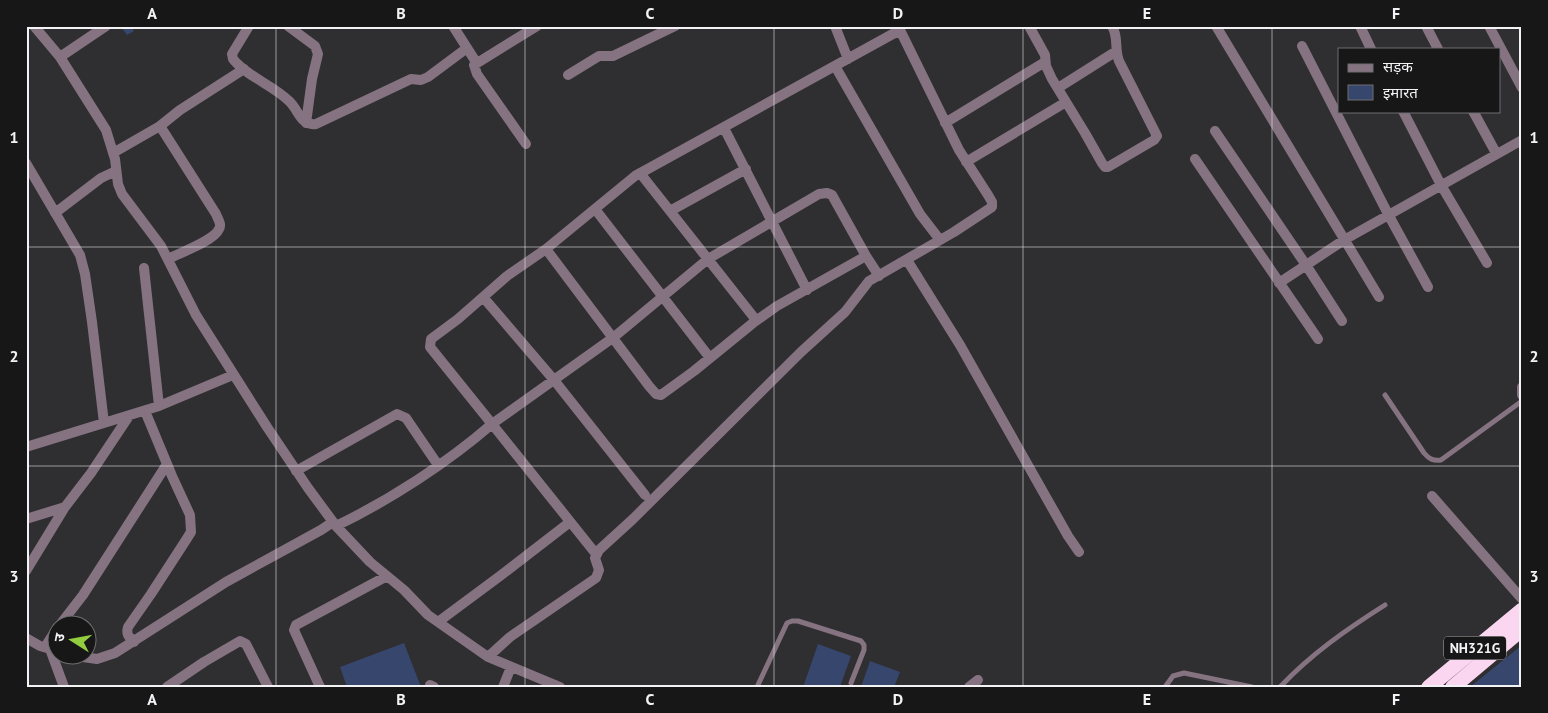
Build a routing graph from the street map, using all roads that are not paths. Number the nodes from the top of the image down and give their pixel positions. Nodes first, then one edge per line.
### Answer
1 (34, 26) edge
2 (106, 26) edge
3 (249, 26) edge
4 (288, 26) edge
5 (453, 26) edge
6 (537, 26) edge
7 (675, 26) edge
8 (835, 26) edge
9 (1029, 26) edge
10 (1112, 26) edge
11 (1216, 26) edge
12 (1360, 26) edge
13 (1426, 26) edge
14 (1488, 26) edge
15 (902, 28) edge
16 (1302, 46) dead end
17 (466, 48) junction
18 (1371, 48) edge
19 (1437, 48) edge
20 (1115, 52) junction
21 (60, 58) junction
22 (848, 59) junction
23 (476, 62) junction
24 (1045, 62) junction
25 (835, 66) junction
26 (244, 69) junction
27 (568, 74) dead end
28 (1058, 88) junction
29 (1522, 88) edge
30 (1066, 102) junction
31 (1404, 112) edge
32 (1473, 112) edge
33 (306, 123) junction
34 (945, 123) junction
35 (160, 126) junction
36 (724, 128) junction
37 (1215, 131) dead end
38 (1522, 140) edge
39 (526, 144) dead end
40 (113, 153) junction
41 (1496, 153) junction
42 (1195, 159) dead end
43 (966, 162) junction
44 (26, 163) edge
45 (746, 169) junction
46 (116, 171) junction
47 (640, 174) junction
48 (1440, 185) junction
49 (595, 209) junction
50 (670, 210) junction
51 (55, 213) junction
52 (1388, 214) junction
53 (773, 221) junction
54 (940, 240) junction
55 (1344, 240) junction
56 (546, 249) junction
57 (866, 256) junction
58 (168, 259) junction
59 (708, 259) junction
60 (907, 260) junction
61 (1487, 263) dead end
62 (1306, 265) junction
63 (144, 268) dead end
64 (879, 276) junction
65 (1280, 283) junction
66 (1428, 287) dead end
67 (807, 290) junction
68 (663, 296) junction
69 (483, 297) junction
70 (1379, 297) dead end
71 (756, 320) junction
72 (1342, 321) dead end
73 (614, 337) junction
74 (1318, 339) dead end
75 (710, 358) junction
76 (233, 375) junction
77 (554, 380) junction
78 (1522, 387) edge
79 (1385, 395) dead end
80 (1522, 395) edge
81 (1522, 401) edge
82 (159, 406) junction
83 (145, 410) junction
84 (129, 416) junction
85 (104, 424) junction
86 (492, 424) junction
87 (26, 447) edge
88 (167, 464) junction
89 (438, 466) junction
90 (296, 471) junction
91 (645, 495) dead end
92 (1432, 496) dead end
93 (65, 507) junction
94 (26, 519) edge
95 (570, 522) junction
96 (335, 524) junction
97 (1079, 552) dead end
98 (596, 554) junction
99 (26, 571) edge
100 (387, 576) junction
101 (1522, 599) edge
102 (1384, 605) dead end
103 (1522, 610) edge
104 (66, 616) edge
105 (438, 622) junction
106 (1522, 629) edge
107 (28, 642) edge
108 (134, 642) junction
109 (48, 648) edge
110 (488, 657) junction
111 (98, 659) edge
112 (57, 666) edge
113 (511, 667) junction
114 (978, 680) dead end
115 (851, 683) dead end
116 (64, 687) edge
117 (167, 687) edge
118 (268, 687) edge
119 (320, 687) edge
120 (503, 687) edge
121 (560, 687) edge
122 (757, 687) edge
123 (969, 687) edge
124 (1165, 687) edge
125 (1252, 687) edge
126 (1280, 687) edge
127 (1429, 687) edge
128 (1453, 687) edge

1 - 21 street
2 - 21 street
3 - 26 street
4 - 33 street
5 - 17 street
6 - 23 street
7 - 27 street
8 - 22 street
9 - 24 street
10 - 20 street
11 - 55 street
12 - 18 street
13 - 19 street
14 - 29 street
15 - 22 street
15 - 34 street
16 - 52 street
17 - 23 street
17 - 33 street
20 - 28 street
20 - 30 street
21 - 40 street
22 - 25 street
23 - 39 street
24 - 28 street
24 - 34 street
25 - 36 street
25 - 54 street
26 - 33 street
26 - 35 street
28 - 30 street
30 - 43 street
31 - 48 street
32 - 41 street
34 - 43 street
35 - 40 street
35 - 58 street
36 - 45 street
36 - 47 street
37 - 62 street
38 - 41 street
40 - 46 street
41 - 48 street
42 - 65 street
43 - 54 street
44 - 51 street
45 - 50 street
45 - 53 street
46 - 51 street
46 - 58 street
47 - 49 street
47 - 50 street
48 - 52 street
48 - 61 street
49 - 56 street
49 - 68 street
50 - 59 street
51 - 85 street
52 - 55 street
52 - 66 street
53 - 57 street
53 - 59 street
53 - 67 street
54 - 60 street
55 - 62 street
55 - 70 street
56 - 69 street
56 - 73 street
57 - 64 street
57 - 67 street
58 - 76 street
59 - 68 street
59 - 71 street
60 - 64 street
60 - 97 street
62 - 65 street
62 - 72 street
63 - 82 street
64 - 98 street
65 - 74 street
67 - 71 street
68 - 73 street
68 - 75 street
69 - 77 street
69 - 86 street
71 - 75 street
73 - 75 street
73 - 77 street
76 - 82 street
76 - 90 street
77 - 86 street
77 - 91 street
78 - 80 street
79 - 81 lane
82 - 83 street
83 - 84 street
83 - 88 street
84 - 85 street
84 - 93 street
85 - 87 street
86 - 89 street
86 - 95 street
88 - 104 street
88 - 108 street
89 - 90 street
89 - 96 street
90 - 96 street
92 - 101 street
93 - 94 street
93 - 99 street
95 - 98 street
95 - 105 street
96 - 100 street
96 - 108 street
98 - 110 street
100 - 105 street
100 - 119 street
102 - 126 lane
103 - 127 highway, NH321G
105 - 110 street
106 - 128 highway
107 - 109 street
108 - 111 street
110 - 113 street
112 - 116 street
113 - 120 street
113 - 121 street
114 - 123 street
115 - 122 lane
117 - 118 street
124 - 125 lane

